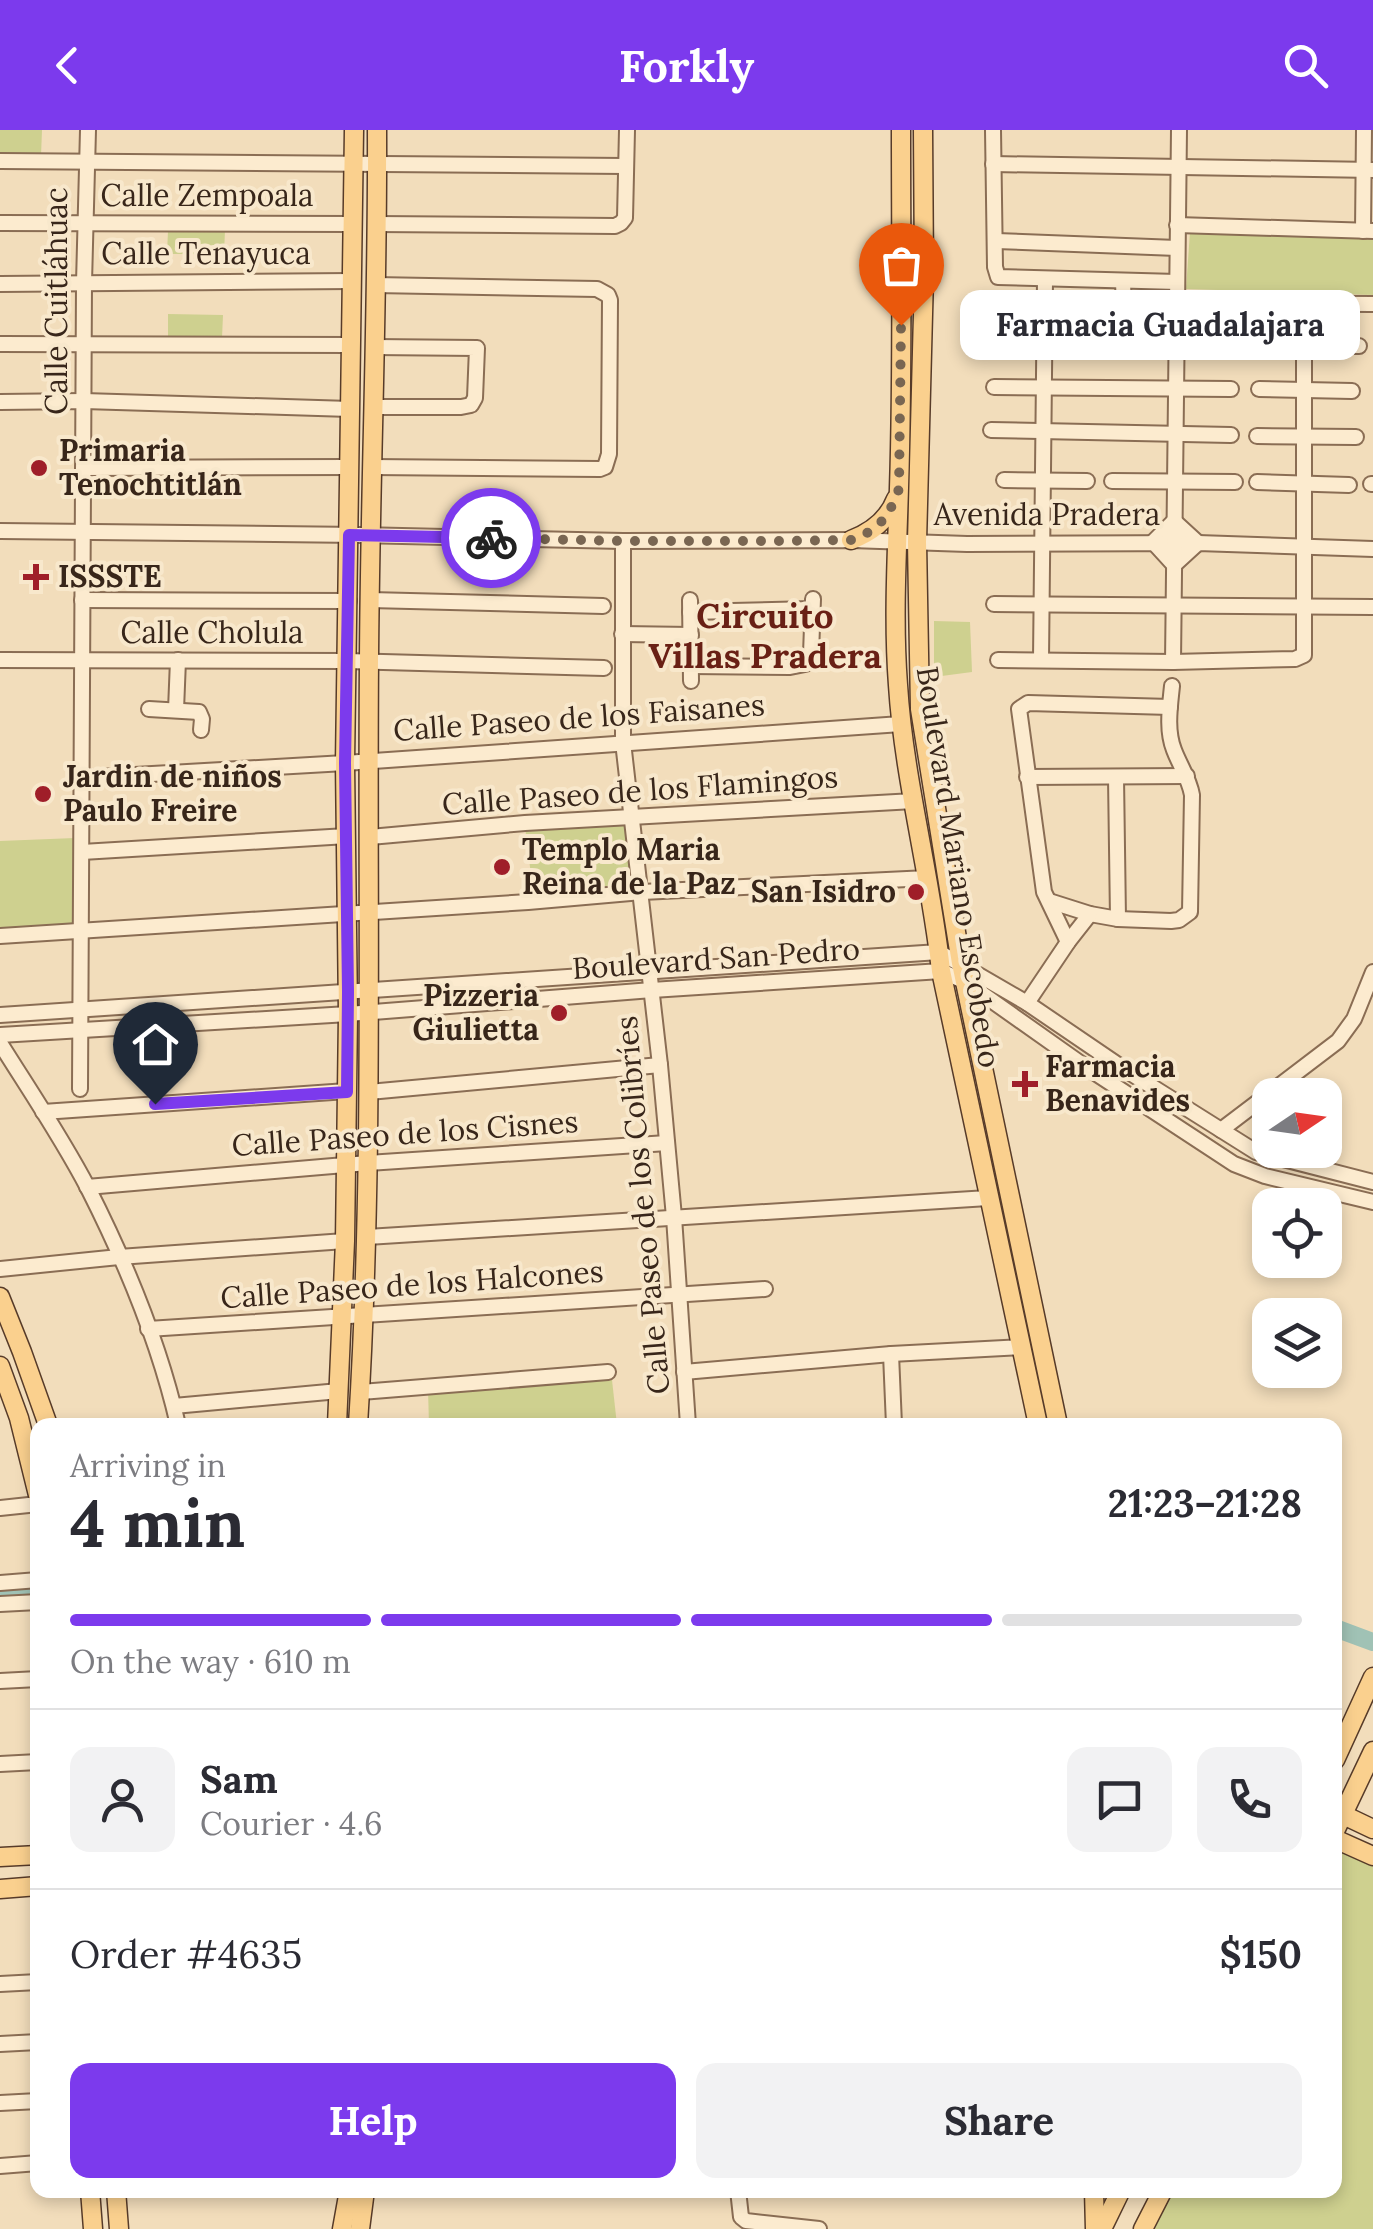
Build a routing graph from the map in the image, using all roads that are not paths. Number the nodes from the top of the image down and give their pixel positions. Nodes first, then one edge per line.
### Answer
1 (88, 130) edge
2 (354, 130) edge
3 (378, 130) edge
4 (627, 130) edge
5 (900, 130) edge
6 (922, 130) edge
7 (993, 130) edge
8 (1178, 130) edge
9 (1364, 130) edge
10 (0, 160) edge
11 (86, 161) junction
12 (355, 162) junction
13 (378, 162) junction
14 (994, 164) junction
15 (626, 166) junction
16 (1179, 167) junction
17 (1368, 170) edge
18 (0, 222) edge
19 (85, 224) junction
20 (354, 224) junction
21 (376, 224) junction
22 (1177, 225) junction
23 (1368, 232) edge
24 (996, 241) junction
25 (1178, 248) junction
26 (1045, 280) junction
27 (352, 281) junction
28 (1123, 281) junction
29 (1177, 282) junction
30 (84, 283) junction
31 (0, 284) edge
32 (375, 285) junction
33 (1176, 303) junction
34 (1304, 303) junction
35 (1373, 304) edge
36 (1045, 341) junction
37 (1084, 341) dead end
38 (996, 342) dead end
39 (1106, 342) dead end
40 (1125, 342) junction
41 (0, 344) edge
42 (84, 344) junction
43 (1176, 344) junction
44 (1234, 344) dead end
45 (1256, 345) dead end
46 (352, 346) junction
47 (1304, 346) junction
48 (1358, 346) dead end
49 (374, 347) junction
50 (994, 387) dead end
51 (1044, 388) junction
52 (1174, 388) junction
53 (1231, 389) dead end
54 (1260, 390) dead end
55 (1303, 390) junction
56 (1352, 391) dead end
57 (84, 401) junction
58 (0, 402) edge
59 (373, 407) junction
60 (350, 410) junction
61 (991, 430) dead end
62 (1044, 431) junction
63 (1175, 433) junction
64 (1232, 435) dead end
65 (1303, 435) junction
66 (1257, 436) dead end
67 (1356, 436) dead end
68 (349, 467) junction
69 (372, 467) junction
70 (83, 468) junction
71 (1004, 480) dead end
72 (1043, 480) junction
73 (1087, 481) dead end
74 (1112, 481) dead end
75 (1174, 482) junction
76 (1235, 482) dead end
77 (1257, 482) dead end
78 (1303, 483) junction
79 (1349, 484) dead end
80 (899, 489) junction
81 (1174, 521) junction
82 (0, 531) edge
83 (83, 533) junction
84 (349, 535) junction
85 (371, 535) junction
86 (851, 540) junction
87 (623, 541) junction
88 (896, 542) junction
89 (917, 542) junction
90 (1152, 542) junction
91 (1174, 543) junction
92 (1198, 543) junction
93 (1042, 544) junction
94 (1304, 548) junction
95 (1373, 549) edge
96 (1174, 565) junction
97 (82, 600) junction
98 (348, 600) junction
99 (370, 600) junction
100 (994, 604) dead end
101 (1042, 604) junction
102 (1173, 604) junction
103 (603, 606) dead end
104 (1303, 607) junction
105 (1373, 607) edge
106 (622, 634) junction
107 (690, 634) junction
108 (0, 660) edge
109 (178, 660) junction
110 (346, 660) junction
111 (998, 660) dead end
112 (1041, 660) junction
113 (369, 661) junction
114 (82, 662) junction
115 (1173, 662) junction
116 (604, 668) dead end
117 (1172, 686) dead end
118 (1170, 708) junction
119 (149, 709) dead end
120 (176, 710) junction
121 (900, 724) junction
122 (201, 730) dead end
123 (623, 742) junction
124 (370, 760) junction
125 (345, 763) junction
126 (1187, 776) junction
127 (1027, 777) junction
128 (1116, 777) junction
129 (82, 778) junction
130 (914, 802) junction
131 (632, 817) junction
132 (347, 836) junction
133 (370, 837) junction
134 (82, 852) junction
135 (928, 878) junction
136 (642, 892) junction
137 (1050, 901) junction
138 (370, 912) junction
139 (348, 913) junction
140 (1090, 914) junction
141 (1118, 919) junction
142 (82, 931) junction
143 (0, 936) edge
144 (1068, 942) junction
145 (939, 952) junction
146 (650, 971) junction
147 (942, 971) junction
148 (962, 972) junction
149 (1373, 972) edge
150 (652, 990) junction
151 (348, 992) junction
152 (369, 992) junction
153 (1027, 1003) junction
154 (81, 1010) junction
155 (369, 1012) junction
156 (348, 1014) junction
157 (0, 1015) edge
158 (80, 1030) junction
159 (0, 1035) edge
160 (0, 1044) edge
161 (660, 1065) junction
162 (80, 1090) dead end
163 (347, 1092) junction
164 (369, 1092) junction
165 (44, 1112) junction
166 (1220, 1130) junction
167 (667, 1143) junction
168 (1252, 1150) edge
169 (1252, 1159) edge
170 (368, 1163) junction
171 (345, 1165) junction
172 (1318, 1168) edge
173 (1246, 1170) junction
174 (1373, 1182) edge
175 (87, 1187) junction
176 (988, 1198) junction
177 (1373, 1202) edge
178 (674, 1218) junction
179 (367, 1237) junction
180 (345, 1241) junction
181 (120, 1257) junction
182 (0, 1269) edge
183 (765, 1289) dead end
184 (680, 1295) junction
185 (0, 1296) edge
186 (365, 1316) junction
187 (342, 1318) junction
188 (148, 1329) junction
189 (1022, 1347) junction
190 (891, 1354) junction
191 (0, 1366) edge
192 (608, 1372) dead end
193 (684, 1372) junction
194 (339, 1391) junction
195 (360, 1392) junction
196 (174, 1406) junction
197 (45, 1418) edge
198 (177, 1418) edge
199 (337, 1418) edge
200 (358, 1418) edge
201 (687, 1418) edge
202 (894, 1418) edge
203 (1037, 1418) edge
204 (1057, 1418) edge
205 (30, 1463) edge
206 (30, 1505) edge
207 (0, 1508) edge
208 (30, 1581) edge
209 (0, 1583) edge
210 (30, 1602) edge
211 (0, 1604) edge
212 (1373, 1677) edge
213 (30, 1679) edge
214 (0, 1681) edge
215 (1342, 1745) edge
216 (1373, 1751) edge
217 (30, 1762) edge
218 (0, 1764) edge
219 (1342, 1811) edge
220 (1342, 1820) edge
221 (1373, 1829) edge
222 (1342, 1842) edge
223 (30, 1855) edge
224 (1373, 1856) edge
225 (0, 1857) edge
226 (30, 1887) edge
227 (0, 1889) edge
228 (30, 1982) edge
229 (0, 1984) edge
230 (30, 2042) edge
231 (0, 2044) edge
232 (30, 2101) edge
233 (0, 2103) edge
234 (30, 2164) edge
235 (0, 2166) edge
236 (91, 2198) edge
237 (116, 2198) edge
238 (348, 2198) edge
239 (363, 2198) edge
240 (739, 2198) edge
241 (1097, 2198) edge
242 (1108, 2198) edge
243 (1117, 2198) edge
244 (1159, 2198) edge
245 (1105, 2225) edge
246 (354, 2228) edge
247 (93, 2229) edge
248 (118, 2229) edge
249 (819, 2229) edge
250 (1143, 2229) edge

1 - 11 street, Calle Cuitláhuac
2 - 12 main road
3 - 13 main road
4 - 15 street
5 - 80 main road, Boulevard Mariano Escobedo
6 - 89 main road, Boulevard Mariano Escobedo
7 - 14 street
8 - 16 street
9 - 17 street
10 - 11 street
11 - 12 street
11 - 19 street, Calle Cuitláhuac
12 - 13 street
12 - 20 main road
13 - 15 street
13 - 21 main road
14 - 16 street
14 - 24 street
15 - 21 street
16 - 17 street
16 - 22 street
17 - 23 street
18 - 19 street, Calle Zempoala
19 - 20 street, Calle Zempoala
19 - 30 street, Calle Cuitláhuac
20 - 27 main road
21 - 32 main road
22 - 23 street
22 - 25 street
24 - 25 street
24 - 26 street
25 - 29 street
26 - 28 street
26 - 36 street
27 - 30 street, Calle Tenayuca
27 - 46 main road
28 - 29 street
28 - 40 street
29 - 33 street
30 - 31 street, Calle Tenayuca
30 - 42 street, Calle Cuitláhuac
32 - 49 main road
32 - 69 street
33 - 34 street
33 - 43 street
34 - 35 street
34 - 47 street
36 - 37 street
36 - 38 street
36 - 51 street
39 - 40 street
40 - 43 street
41 - 42 street
42 - 46 street
42 - 57 street, Calle Cuitláhuac
43 - 44 street
43 - 52 street
45 - 47 street
46 - 60 main road
47 - 48 street
47 - 55 street
49 - 59 main road
49 - 59 street
50 - 51 street
51 - 52 street
51 - 62 street
52 - 53 street
52 - 63 street
54 - 55 street
55 - 56 street
55 - 65 street
57 - 58 street
57 - 60 street
57 - 70 street, Calle Cuitláhuac
59 - 69 main road
60 - 68 main road
61 - 62 street
62 - 63 street
62 - 72 street
63 - 64 street
63 - 75 street
65 - 66 street
65 - 67 street
65 - 78 street
68 - 70 street
68 - 84 main road
69 - 85 main road
70 - 83 street, Calle Cuitláhuac
71 - 72 street
72 - 73 street
72 - 93 street
74 - 75 street
75 - 76 street
75 - 81 street
77 - 78 street
78 - 79 street
78 - 94 street
80 - 86 main road
80 - 88 main road, Boulevard Mariano Escobedo
81 - 90 street
81 - 91 street
81 - 92 street
82 - 83 street, Avenida Pradera
83 - 84 street, Avenida Pradera
83 - 97 street, Calle Cuitláhuac
84 - 85 street, Avenida Pradera
84 - 98 main road
85 - 87 street, Avenida Pradera
85 - 99 main road
86 - 87 street, Avenida Pradera
86 - 88 street, Avenida Pradera
87 - 106 street, Calle Paseo de los Colibríes
88 - 89 street, Avenida Pradera
88 - 121 main road, Boulevard Mariano Escobedo
89 - 93 street, Avenida Pradera
89 - 148 main road, Boulevard Mariano Escobedo
90 - 91 street, Avenida Pradera
90 - 93 street, Avenida Pradera
90 - 96 street
91 - 92 street, Avenida Pradera
91 - 96 street
92 - 94 street, Avenida Pradera
92 - 96 street
93 - 101 street
94 - 95 street, Avenida Pradera
94 - 104 street
96 - 102 street
97 - 98 street
97 - 114 street, Calle Cuitláhuac
98 - 110 main road
99 - 103 street
99 - 113 main road
100 - 101 street
101 - 102 street
101 - 112 street
102 - 104 street
102 - 115 street
104 - 105 street
104 - 115 street
106 - 107 street
106 - 123 street, Calle Paseo de los Colibríes
107 - 107 street
108 - 114 street, Calle Cholula
109 - 110 street, Calle Cholula
109 - 114 street, Calle Cholula
109 - 120 street
110 - 113 street, Calle Cholula
110 - 125 main road
111 - 112 street
112 - 115 street
113 - 116 street, Calle Cholula
113 - 124 main road
114 - 129 street, Calle Cuitláhuac
117 - 118 street
118 - 126 street
118 - 127 street
119 - 120 street
120 - 122 street
121 - 123 street, Calle Paseo de los Faisanes
121 - 130 main road, Boulevard Mariano Escobedo
123 - 124 street, Calle Paseo de los Faisanes
123 - 131 street, Calle Paseo de los Colibríes
124 - 125 street, Calle Paseo de los Faisanes
124 - 133 main road
125 - 129 street, Calle Paseo de los Faisanes
125 - 132 main road
126 - 128 street
126 - 141 street
127 - 128 street
127 - 137 street
128 - 141 street
129 - 134 street, Calle Cuitláhuac
130 - 131 street, Calle Paseo de los Flamingos
130 - 135 main road, Boulevard Mariano Escobedo
131 - 133 street, Calle Paseo de los Flamingos
131 - 136 street, Calle Paseo de los Colibríes
132 - 134 street
132 - 139 main road
133 - 138 main road
134 - 142 street, Calle Cuitláhuac
135 - 136 street
135 - 145 main road, Boulevard Mariano Escobedo
136 - 138 street
136 - 146 street, Calle Paseo de los Colibríes
137 - 140 street
137 - 144 street
138 - 139 street
138 - 152 main road
139 - 142 street
139 - 151 main road
140 - 141 street
140 - 144 street
142 - 143 street
142 - 154 street, Calle Cuitláhuac
144 - 153 street
145 - 146 street, Boulevard San Pedro
145 - 147 main road, Boulevard Mariano Escobedo
145 - 148 street
146 - 150 street, Calle Paseo de los Colibríes
146 - 152 street, Boulevard San Pedro
147 - 148 street
147 - 150 street, Boulevard San Pedro
147 - 176 main road, Boulevard Mariano Escobedo
148 - 153 street
148 - 173 street
148 - 204 main road, Boulevard Mariano Escobedo
149 - 166 street
150 - 155 street, Boulevard San Pedro
150 - 161 street, Calle Paseo de los Colibríes
151 - 152 street, Boulevard San Pedro
151 - 154 street, Boulevard San Pedro
151 - 156 main road
152 - 155 main road
153 - 166 street
154 - 157 street, Boulevard San Pedro
154 - 158 street, Calle Cuitláhuac
155 - 156 street, Boulevard San Pedro
155 - 164 main road
156 - 158 street, Boulevard San Pedro
156 - 163 main road
158 - 159 street, Boulevard San Pedro
158 - 162 street, Calle Cuitláhuac
160 - 165 street
161 - 164 street
161 - 167 street, Calle Paseo de los Colibríes
163 - 165 street
163 - 171 main road
164 - 170 main road
165 - 175 street
166 - 168 street
167 - 170 street, Calle Paseo de los Cisnes
167 - 178 street, Calle Paseo de los Colibríes
169 - 173 street
170 - 171 street, Calle Paseo de los Cisnes
170 - 179 main road
171 - 175 street, Calle Paseo de los Cisnes
171 - 180 main road
172 - 174 street
173 - 177 street
175 - 181 street
176 - 178 street
176 - 189 main road, Boulevard Mariano Escobedo
178 - 179 street
178 - 184 street, Calle Paseo de los Colibríes
179 - 186 main road
180 - 181 street
180 - 187 main road
181 - 182 street
181 - 188 street
183 - 184 street, Calle Paseo de los Halcones
184 - 186 street, Calle Paseo de los Halcones
184 - 193 street, Calle Paseo de los Colibríes
185 - 197 main road
186 - 187 street, Calle Paseo de los Halcones
186 - 195 main road
187 - 188 street, Calle Paseo de los Halcones
187 - 194 main road
188 - 196 street
189 - 190 street
189 - 203 main road, Boulevard Mariano Escobedo
190 - 193 street
190 - 202 street
191 - 205 main road
192 - 195 street
193 - 201 street, Calle Paseo de los Colibríes
194 - 196 street
194 - 199 main road
195 - 200 main road
196 - 198 street
206 - 207 street
208 - 209 street
210 - 211 street
212 - 215 main road
213 - 214 street
216 - 219 main road
217 - 218 street
220 - 221 main road
222 - 224 main road
223 - 225 main road
226 - 227 main road
228 - 229 street
230 - 231 street
232 - 233 street
234 - 235 street
236 - 247 main road
237 - 248 main road
238 - 246 main road
239 - 246 main road
240 - 249 street
241 - 245 main road
242 - 245 main road
243 - 245 main road
244 - 250 main road

